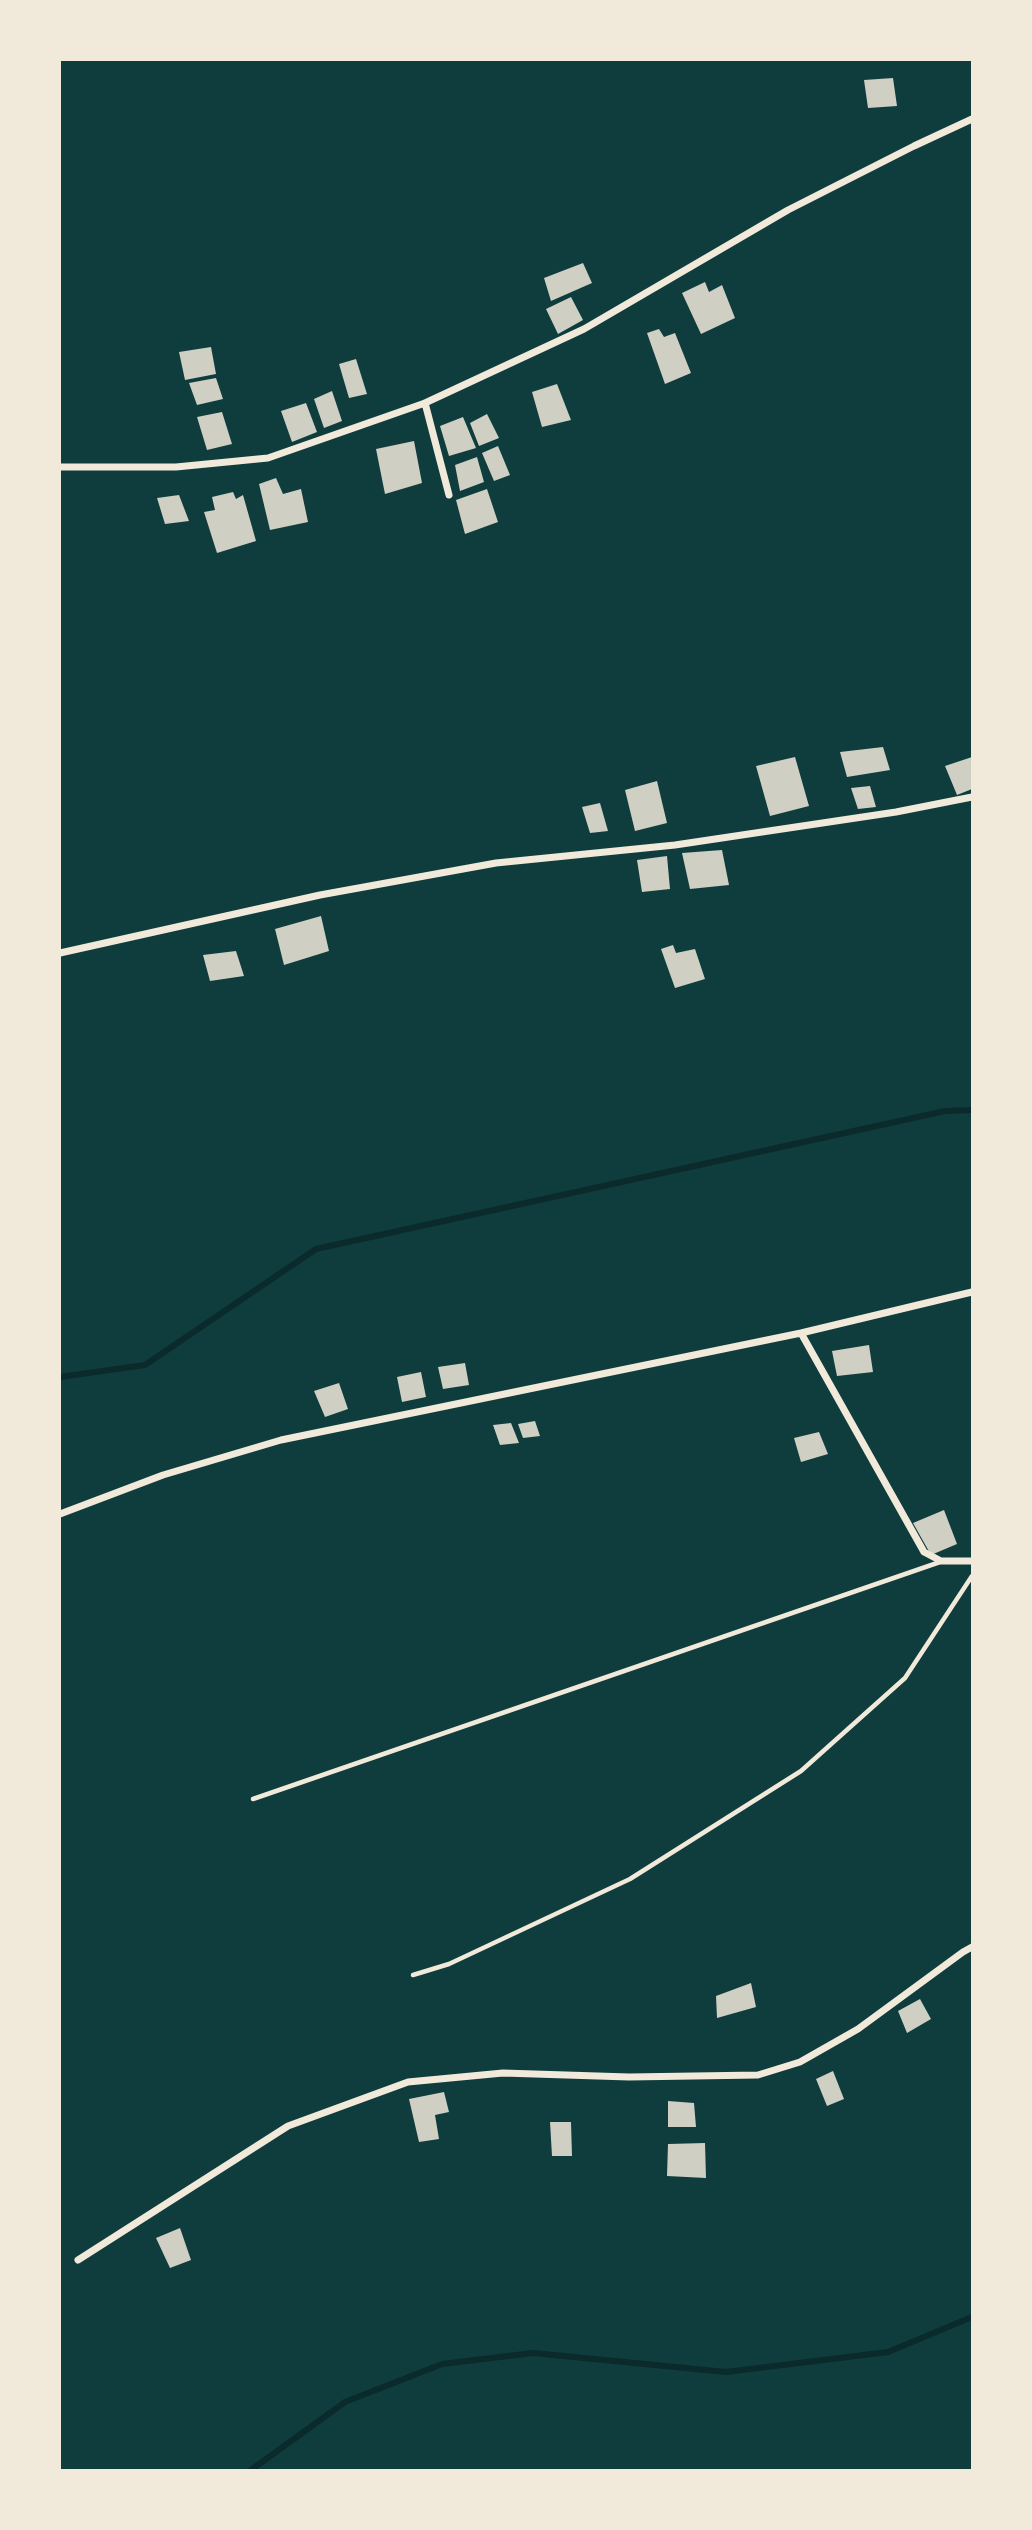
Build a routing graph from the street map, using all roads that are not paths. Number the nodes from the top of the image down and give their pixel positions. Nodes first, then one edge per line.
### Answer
1 (972, 119) edge
2 (425, 404) junction
3 (60, 467) edge
4 (449, 495) dead end
5 (972, 797) edge
6 (60, 953) edge
7 (972, 1292) edge
8 (801, 1333) junction
9 (60, 1514) edge
10 (941, 1561) junction
11 (972, 1562) edge
12 (972, 1576) edge
13 (253, 1799) dead end
14 (972, 1947) edge
15 (413, 1975) dead end
16 (78, 2260) dead end

1 - 2 street
2 - 3 street
2 - 4 street
5 - 6 street
7 - 8 street
8 - 9 street
8 - 10 street
10 - 11 street
10 - 13 lane
12 - 15 lane
14 - 16 street

